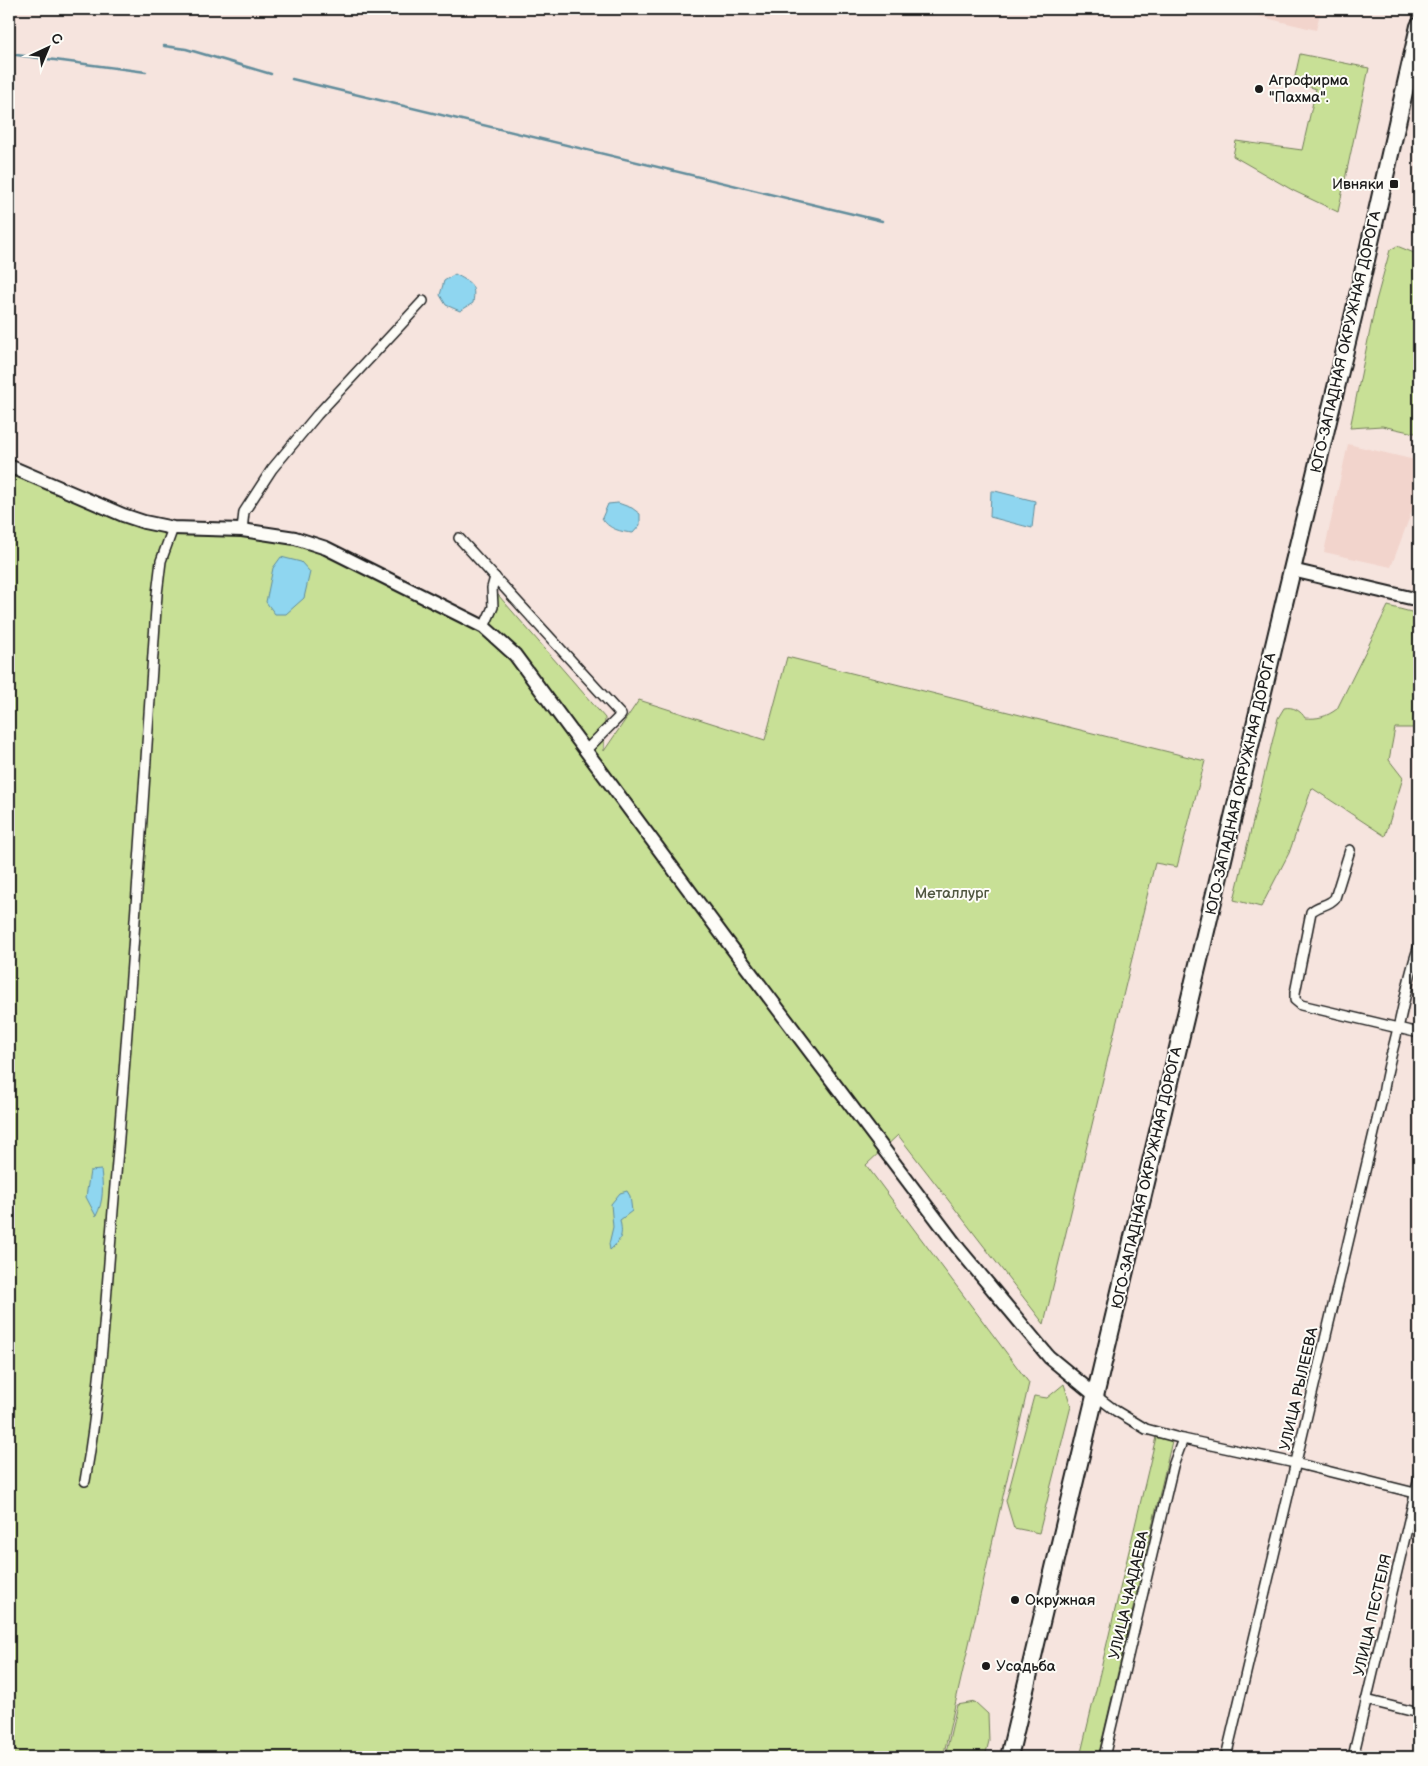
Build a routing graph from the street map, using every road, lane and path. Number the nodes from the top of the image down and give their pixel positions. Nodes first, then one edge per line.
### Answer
1 (1419, 26) edge
2 (423, 301) dead end
3 (9, 466) edge
4 (173, 528) junction
5 (242, 530) junction
6 (459, 538) dead end
7 (1292, 570) junction
8 (495, 577) junction
9 (1419, 600) edge
10 (484, 627) junction
11 (585, 751) junction
12 (1350, 850) dead end
13 (1419, 946) edge
14 (1398, 1028) junction
15 (1419, 1033) edge
16 (1095, 1395) junction
17 (1184, 1439) junction
18 (1295, 1463) junction
19 (1419, 1478) edge
20 (85, 1481) dead end
21 (1417, 1494) edge
22 (1366, 1700) junction
23 (1419, 1713) edge
24 (1009, 1757) edge
25 (1104, 1757) edge
26 (1226, 1757) edge
27 (1352, 1757) edge

1 - 7 highway, ЮГО-ЗАПАДНАЯ ОКРУЖНАЯ ДОРОГА
2 - 5 street
3 - 4 street
4 - 5 street
4 - 20 street
5 - 10 street
6 - 8 street
7 - 9 street
7 - 16 highway, ЮГО-ЗАПАДНАЯ ОКРУЖНАЯ ДОРОГА
8 - 10 street
8 - 11 street
10 - 11 street
11 - 16 street
12 - 14 street
13 - 14 street, УЛИЦА РЫЛЕЕВА
14 - 15 street
14 - 18 street, УЛИЦА РЫЛЕЕВА
16 - 17 street
16 - 24 highway, ЮГО-ЗАПАДНАЯ ОКРУЖНАЯ ДОРОГА
17 - 18 street
17 - 25 street, УЛИЦА ЧААДАЕВА
18 - 21 street
18 - 26 street, УЛИЦА РЫЛЕЕВА
19 - 21 street, УЛИЦА ПЕСТЕЛЯ
21 - 22 street, УЛИЦА ПЕСТЕЛЯ
22 - 23 street
22 - 27 street, УЛИЦА ПЕСТЕЛЯ

